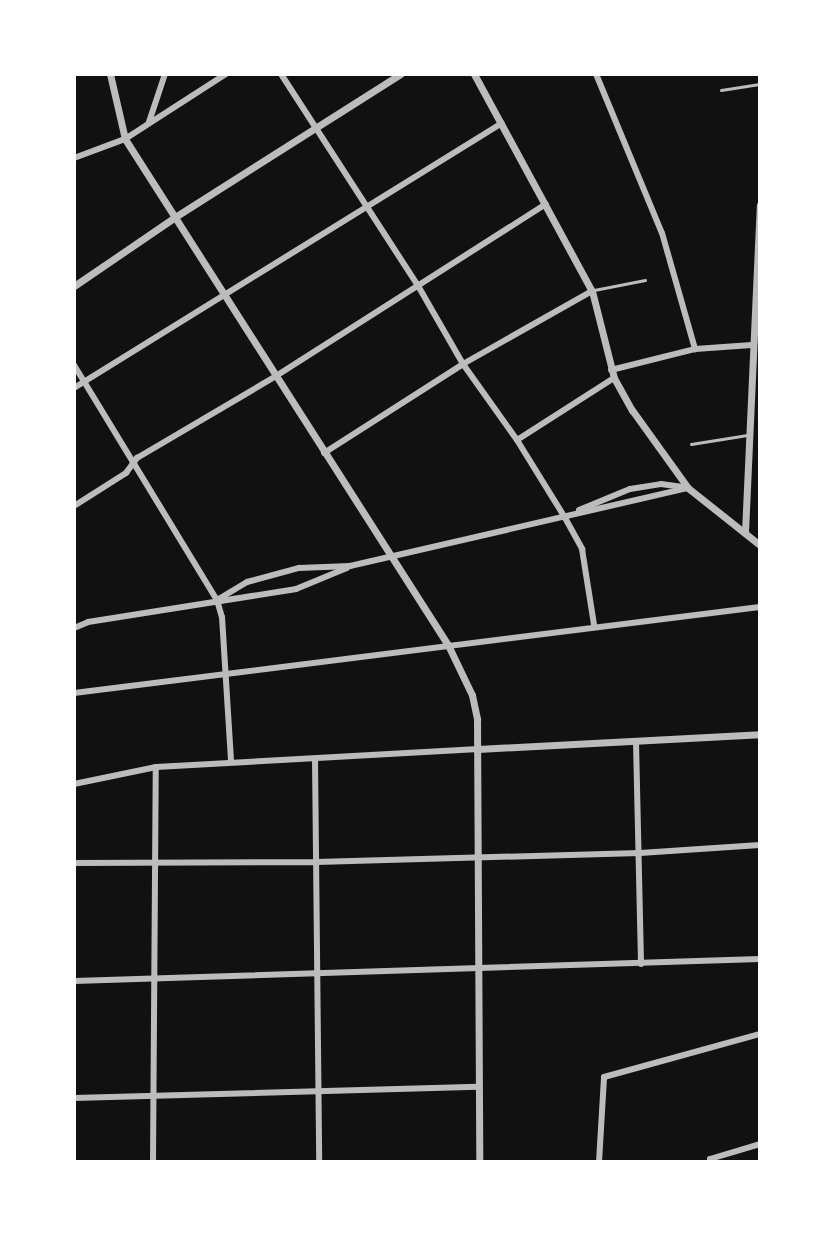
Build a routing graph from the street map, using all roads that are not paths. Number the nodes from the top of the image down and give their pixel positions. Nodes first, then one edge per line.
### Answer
1 (110, 74) edge
2 (165, 74) edge
3 (226, 74) edge
4 (281, 74) edge
5 (400, 74) edge
6 (474, 74) edge
7 (596, 74) edge
8 (760, 84) edge
9 (721, 90) dead end
10 (149, 122) junction
11 (502, 123) junction
12 (313, 127) junction
13 (125, 139) junction
14 (74, 158) edge
15 (546, 204) junction
16 (365, 205) junction
17 (760, 205) edge
18 (175, 217) junction
19 (759, 234) edge
20 (645, 280) dead end
21 (417, 284) junction
22 (74, 286) edge
23 (592, 291) junction
24 (225, 295) junction
25 (758, 317) edge
26 (752, 345) junction
27 (695, 349) junction
28 (463, 364) junction
29 (74, 365) edge
30 (613, 374) junction
31 (276, 376) junction
32 (84, 382) junction
33 (74, 388) edge
34 (750, 435) junction
35 (517, 440) junction
36 (691, 444) dead end
37 (324, 453) junction
38 (133, 463) junction
39 (688, 488) junction
40 (760, 488) edge
41 (750, 490) junction
42 (74, 506) edge
43 (564, 516) junction
44 (745, 532) junction
45 (760, 545) edge
46 (392, 557) junction
47 (350, 566) junction
48 (217, 600) junction
49 (760, 607) edge
50 (594, 625) junction
51 (74, 628) edge
52 (448, 645) junction
53 (227, 676) junction
54 (74, 693) edge
55 (760, 734) edge
56 (636, 742) junction
57 (478, 749) junction
58 (315, 759) junction
59 (231, 762) junction
60 (156, 767) junction
61 (74, 784) edge
62 (760, 845) edge
63 (640, 853) junction
64 (478, 858) junction
65 (154, 861) junction
66 (316, 862) junction
67 (74, 863) edge
68 (760, 959) edge
69 (641, 964) junction
70 (478, 969) junction
71 (319, 972) junction
72 (74, 981) edge
73 (153, 981) junction
74 (760, 1034) edge
75 (478, 1087) junction
76 (319, 1089) junction
77 (154, 1097) junction
78 (74, 1098) edge
79 (760, 1144) edge
80 (153, 1162) edge
81 (319, 1162) edge
82 (479, 1162) edge
83 (599, 1162) edge
84 (710, 1162) edge

1 - 13 street
2 - 10 street
3 - 10 street
4 - 12 street
5 - 12 street
6 - 11 street
7 - 27 street
8 - 9 lane
10 - 13 street
11 - 15 street
11 - 16 street
12 - 16 street
12 - 18 street
13 - 14 street
13 - 18 street
15 - 21 street
15 - 23 street
16 - 21 street
16 - 24 street
17 - 19 street
18 - 22 street
18 - 24 street
19 - 25 street
20 - 23 lane
21 - 28 street
21 - 31 street
23 - 28 street
23 - 30 street
24 - 31 street
24 - 32 street
25 - 26 street
26 - 27 street
26 - 34 street
27 - 30 street
28 - 35 street
28 - 37 street
29 - 32 street
30 - 35 street
30 - 39 street
31 - 37 street
31 - 38 street
32 - 33 street
32 - 38 street
34 - 36 lane
34 - 41 street
35 - 43 street
37 - 46 street
38 - 42 street
38 - 48 street
39 - 43 street
39 - 43 street
39 - 44 street
40 - 41 street
41 - 44 street
43 - 46 street
43 - 50 street
44 - 45 street
46 - 47 street
46 - 52 street
47 - 48 street
47 - 48 street
48 - 51 street
48 - 53 street
49 - 50 street
50 - 52 street
52 - 53 street
52 - 57 street
53 - 54 street
53 - 59 street
55 - 56 street
56 - 57 street
56 - 63 street
57 - 58 street
57 - 64 street
58 - 59 street
58 - 66 street
59 - 60 street
60 - 61 street
60 - 65 street
62 - 63 street
63 - 64 street
63 - 69 street
64 - 66 street
64 - 70 street
65 - 66 street
65 - 67 street
65 - 73 street
66 - 71 street
68 - 69 street
69 - 70 street
70 - 71 street
70 - 75 street
71 - 73 street
71 - 76 street
72 - 73 street
73 - 77 street
74 - 83 street
75 - 76 street
75 - 82 street
76 - 77 street
76 - 81 street
77 - 78 street
77 - 80 street
79 - 84 street

